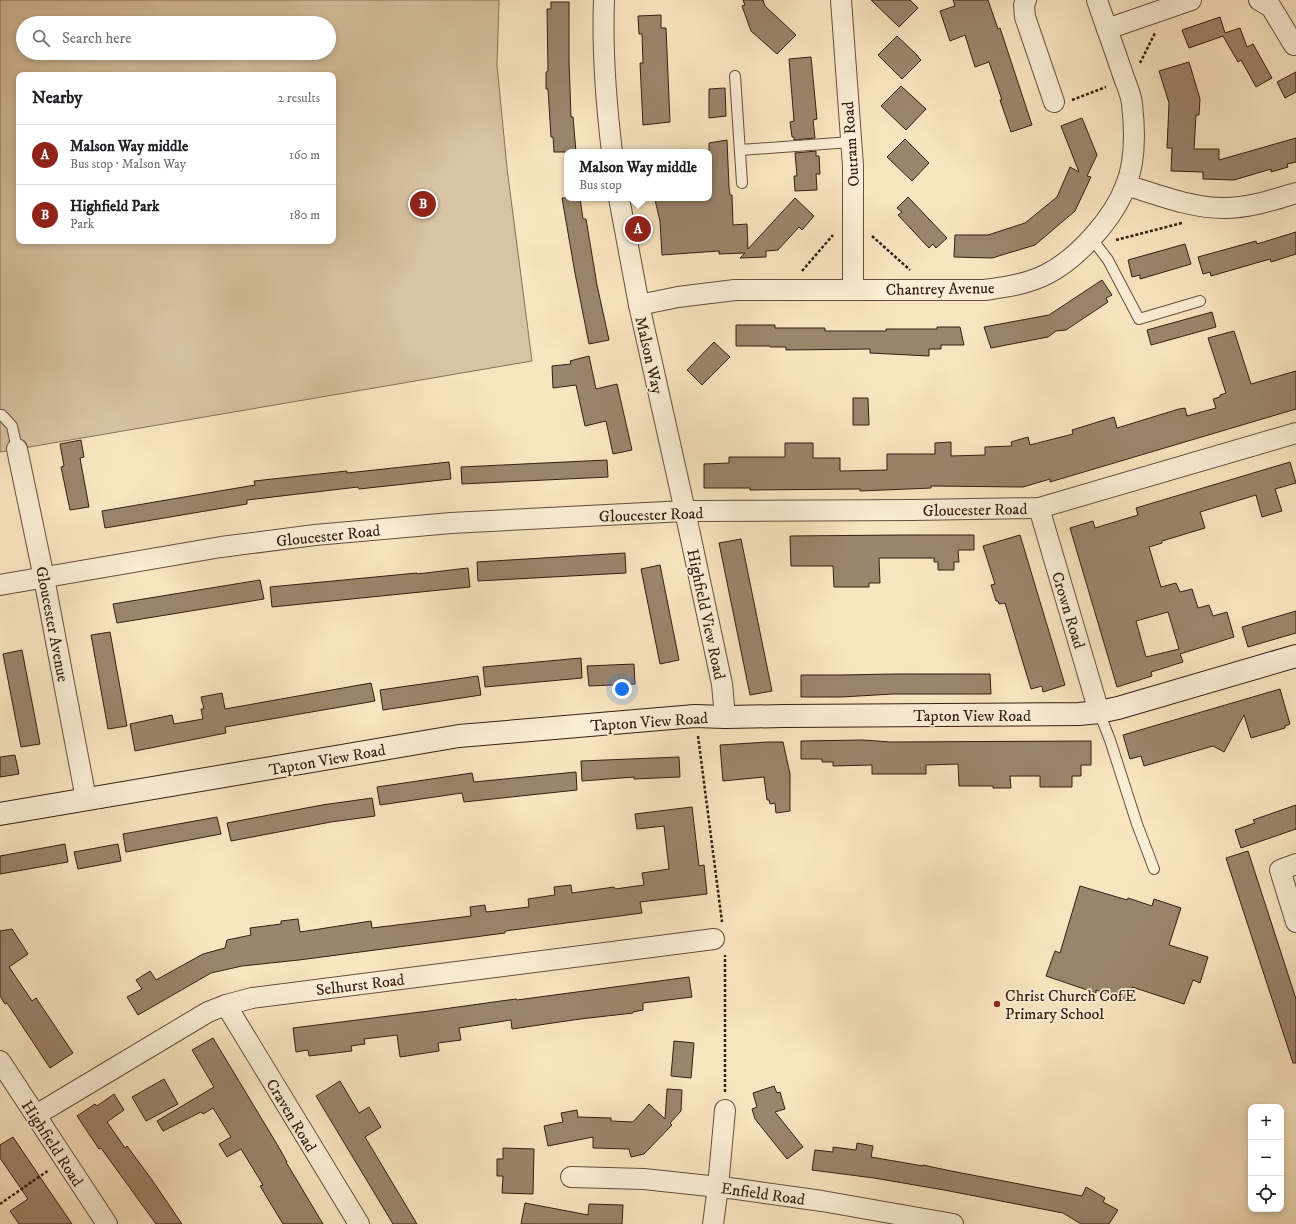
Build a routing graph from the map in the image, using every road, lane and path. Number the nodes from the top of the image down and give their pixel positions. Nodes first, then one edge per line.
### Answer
1 (604, 0) edge
2 (840, 0) edge
3 (1026, 0) edge
4 (1097, 0) edge
5 (1191, 0) edge
6 (1259, 0) edge
7 (1107, 29) junction
8 (1294, 45) dead end
9 (735, 76) dead end
10 (1054, 102) dead end
11 (851, 142) junction
12 (612, 149) edge
13 (740, 150) junction
14 (742, 183) dead end
15 (1126, 185) junction
16 (1296, 193) edge
17 (620, 201) edge
18 (854, 214) junction
19 (1190, 221) dead end
20 (1092, 239) junction
21 (910, 270) dead end
22 (786, 289) junction
23 (853, 289) junction
24 (1200, 301) dead end
25 (639, 305) junction
26 (0, 415) edge
27 (1296, 433) edge
28 (17, 449) joint
29 (1039, 508) junction
30 (685, 511) junction
31 (44, 578) junction
32 (0, 585) edge
33 (1296, 656) edge
34 (1099, 712) junction
35 (695, 716) junction
36 (725, 717) junction
37 (86, 799) junction
38 (0, 814) edge
39 (1296, 864) edge
40 (1154, 869) dead end
41 (1296, 922) edge
42 (719, 940) junction
43 (226, 1005) junction
44 (0, 1061) edge
45 (724, 1110) joint
46 (36, 1115) junction
47 (64, 1160) junction
48 (571, 1177) dead end
49 (718, 1187) junction
50 (0, 1204) edge
51 (107, 1224) edge
52 (359, 1224) edge
53 (713, 1224) edge
54 (953, 1224) edge

1 - 12 street
2 - 11 street, Outram Road
3 - 10 street
4 - 7 street, Chantrey Avenue
5 - 7 street
6 - 8 street
7 - 15 street, Chantrey Avenue
9 - 13 lane
11 - 13 lane
11 - 18 street, Outram Road
13 - 14 lane
15 - 16 street
15 - 20 street, Chantrey Avenue
17 - 25 street, Malson Way
18 - 21 path
18 - 22 path
18 - 23 street, Outram Road
19 - 20 path
20 - 23 street, Chantrey Avenue
20 - 24 lane
22 - 23 street, Chantrey Avenue
22 - 25 street, Chantrey Avenue
25 - 30 street, Malson Way
26 - 28 lane
27 - 29 street, Gloucester Road
28 - 31 street, Gloucester Avenue
29 - 30 street, Gloucester Road
29 - 34 street, Crown Road
30 - 31 street, Gloucester Road
30 - 36 street, Highfield View Road
31 - 32 street, Gloucester Road
31 - 37 street, Gloucester Avenue
33 - 34 street, Tapton View Road
34 - 36 street, Tapton View Road
34 - 40 lane
35 - 36 street, Tapton View Road
35 - 37 street, Tapton View Road
35 - 42 path
37 - 38 street, Tapton View Road
39 - 41 street
42 - 43 street, Selhurst Road
42 - 45 path
43 - 46 street, Selhurst Road
43 - 52 street, Craven Road
44 - 46 street, Highfield Road
45 - 49 street
46 - 47 street, Highfield Road
47 - 50 path
47 - 51 street, Highfield Road
48 - 49 street, Enfield Road
49 - 53 street
49 - 54 street, Enfield Road

